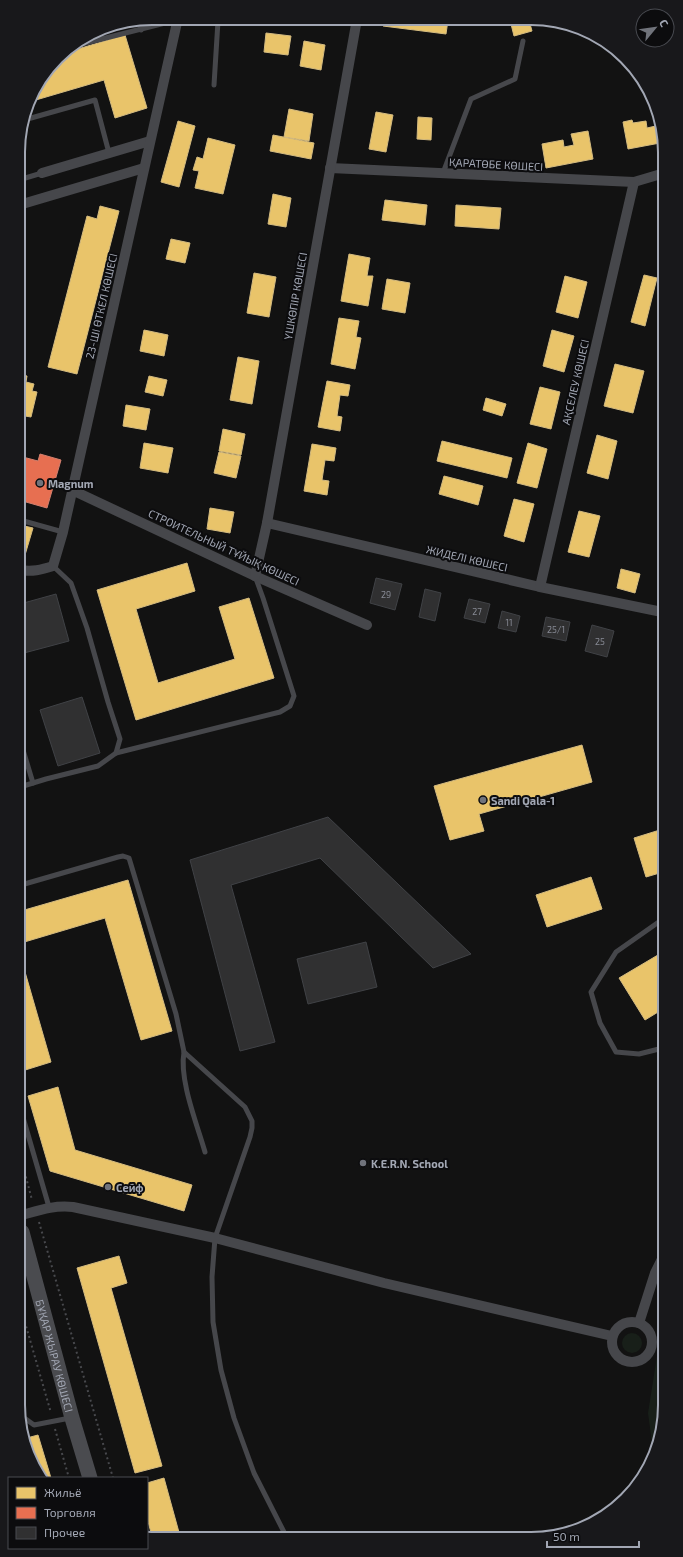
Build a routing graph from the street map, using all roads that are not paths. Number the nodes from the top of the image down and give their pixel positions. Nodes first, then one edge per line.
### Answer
1 (158, 25) edge
2 (177, 25) edge
3 (218, 25) edge
4 (355, 25) edge
5 (141, 26) edge
6 (141, 30) junction
7 (523, 41) dead end
8 (86, 43) edge
9 (214, 85) dead end
10 (29, 119) edge
11 (150, 141) junction
12 (109, 153) junction
13 (144, 168) junction
14 (330, 168) junction
15 (42, 173) joint
16 (443, 174) junction
17 (658, 175) edge
18 (25, 178) edge
19 (634, 182) junction
20 (25, 203) edge
21 (72, 490) junction
22 (25, 521) edge
23 (267, 522) junction
24 (63, 532) junction
25 (53, 566) junction
26 (25, 571) edge
27 (255, 576) junction
28 (540, 587) junction
29 (658, 611) edge
30 (367, 625) dead end
31 (116, 753) junction
32 (25, 755) edge
33 (34, 783) junction
34 (25, 786) edge
35 (25, 884) edge
36 (658, 923) edge
37 (658, 1049) edge
38 (184, 1052) junction
39 (25, 1124) edge
40 (205, 1152) dead end
41 (49, 1207) junction
42 (25, 1214) edge
43 (215, 1238) junction
44 (25, 1243) edge
45 (658, 1267) edge
46 (639, 1323) junction
47 (612, 1336) junction
48 (72, 1418) junction
49 (26, 1420) edge
50 (90, 1477) edge
51 (284, 1532) edge

1 - 6 lane
2 - 11 street, 23-ШІ ӨТКЕЛ КӨШЕСІ
3 - 9 lane
4 - 14 street, ҮШКӨПІР КӨШЕСІ
5 - 6 lane
6 - 8 lane
7 - 16 lane
10 - 12 lane
11 - 12 street
11 - 13 street, 23-ШІ ӨТКЕЛ КӨШЕСІ
12 - 15 street
13 - 20 street
13 - 21 street, 23-ШІ ӨТКЕЛ КӨШЕСІ
14 - 16 street, ҚАРАТӨБЕ КӨШЕСІ
14 - 23 street, ҮШКӨПІР КӨШЕСІ
15 - 18 lane
16 - 19 street, ҚАРАТӨБЕ КӨШЕСІ
17 - 19 street, ҚАРАТӨБЕ КӨШЕСІ
19 - 28 street, АҚСЕЛЕУ КӨШЕСІ
21 - 24 street, 23-ШІ ӨТКЕЛ КӨШЕСІ
21 - 27 street, СТРОИТЕЛЬНЫЙ ТҰЙЫҚ КӨШЕСІ
22 - 24 lane
23 - 27 street, ҮШКӨПІР КӨШЕСІ
23 - 28 street, ЖИДЕЛІ КӨШЕСІ
24 - 25 street, 23-ШІ ӨТКЕЛ КӨШЕСІ
25 - 26 street
25 - 31 lane
27 - 30 street, СТРОИТЕЛЬНЫЙ ТҰЙЫҚ КӨШЕСІ
27 - 31 lane
28 - 29 street, ЖИДЕЛІ КӨШЕСІ
31 - 33 lane
32 - 33 lane
33 - 34 lane
35 - 38 lane
36 - 37 lane
38 - 40 lane
38 - 43 lane
39 - 41 lane
41 - 42 street
41 - 43 street
43 - 47 street
43 - 51 lane
44 - 48 street, БҰҚАР ЖЫРАУ КӨШЕСІ
45 - 46 street
46 - 47 street
46 - 47 street
48 - 49 lane
48 - 50 street, БҰҚАР ЖЫРАУ КӨШЕСІ

